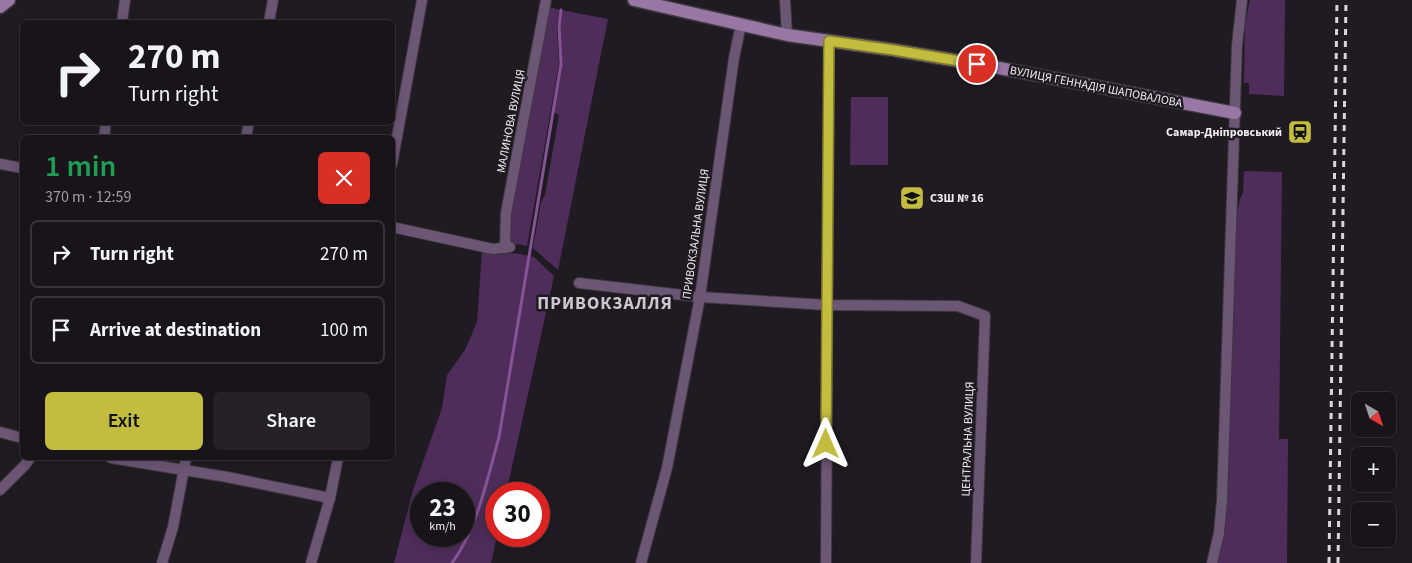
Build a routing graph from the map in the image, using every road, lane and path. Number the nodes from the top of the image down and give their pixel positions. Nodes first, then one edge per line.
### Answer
1 (9, 0) edge
2 (125, 0) edge
3 (273, 0) edge
4 (422, 0) edge
5 (546, 0) edge
6 (638, 0) edge
7 (785, 0) edge
8 (1242, 0) edge
9 (0, 7) edge
10 (122, 20) edge
11 (269, 20) edge
12 (741, 24) junction
13 (787, 35) junction
14 (829, 41) junction
15 (1235, 113) junction
16 (395, 148) edge
17 (0, 164) edge
18 (20, 168) edge
19 (395, 228) edge
20 (579, 283) dead end
21 (700, 297) junction
22 (827, 305) junction
23 (0, 432) edge
24 (20, 437) edge
25 (29, 460) edge
26 (123, 460) edge
27 (186, 460) edge
28 (338, 460) edge
29 (184, 470) junction
30 (0, 490) edge
31 (330, 498) junction
32 (162, 563) edge
33 (311, 563) edge
34 (641, 563) edge
35 (826, 563) edge
36 (976, 563) edge
37 (1212, 563) edge

1 - 9 street
2 - 10 street
3 - 11 street
4 - 16 street
5 - 19 street, МАЛИНОВА ВУЛИЦЯ
6 - 12 street, ВУЛИЦЯ ГЕННАДІЯ ШАПОВАЛОВА
7 - 13 street
8 - 15 street
12 - 13 street, ВУЛИЦЯ ГЕННАДІЯ ШАПОВАЛОВА
12 - 21 street, ПРИВОКЗАЛЬНА ВУЛИЦЯ
13 - 14 street, ВУЛИЦЯ ГЕННАДІЯ ШАПОВАЛОВА
14 - 15 street, ВУЛИЦЯ ГЕННАДІЯ ШАПОВАЛОВА
14 - 22 street
15 - 37 street
17 - 18 street
20 - 21 street
21 - 22 street
21 - 34 street, ПРИВОКЗАЛЬНА ВУЛИЦЯ
22 - 35 street
22 - 36 street, ЦЕНТРАЛЬНА ВУЛИЦЯ
23 - 24 street
25 - 30 street
26 - 29 street
27 - 29 street
28 - 31 street
29 - 31 street
29 - 32 street
31 - 33 street

